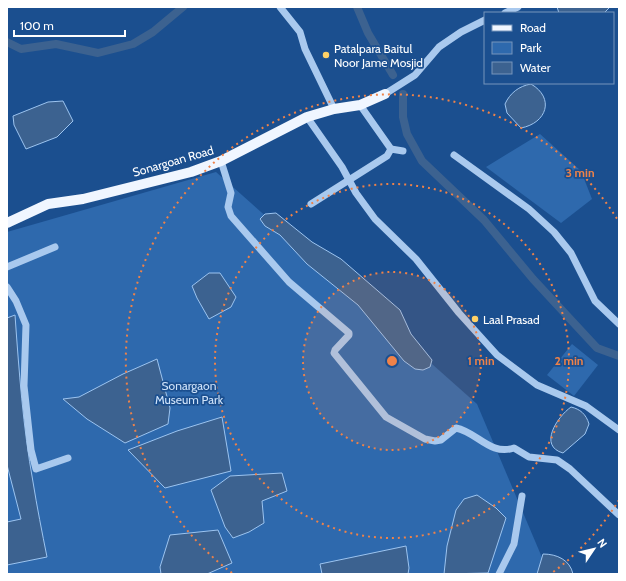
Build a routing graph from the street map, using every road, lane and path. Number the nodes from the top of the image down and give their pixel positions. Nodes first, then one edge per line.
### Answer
1 (280, 7) edge
2 (518, 7) edge
3 (507, 12) edge
4 (484, 20) edge
5 (385, 94) joint
6 (360, 105) junction
7 (334, 109) junction
8 (307, 117) junction
9 (391, 149) junction
10 (403, 151) dead end
11 (454, 155) dead end
12 (221, 161) junction
13 (350, 179) junction
14 (311, 204) dead end
15 (7, 223) edge
16 (54, 247) dead end
17 (7, 267) edge
18 (7, 287) edge
19 (619, 324) edge
20 (619, 430) edge
21 (68, 458) dead end
22 (522, 496) dead end
23 (619, 515) edge
24 (499, 574) edge

1 - 7 street
2 - 3 street
4 - 5 street
5 - 6 main road, Sonargoan Road
6 - 7 main road, Sonargoan Road
6 - 9 street
7 - 8 main road, Sonargoan Road
8 - 12 main road, Sonargoan Road
8 - 13 street
9 - 10 street
9 - 13 street
11 - 19 street
12 - 15 main road, Sonargoan Road
12 - 23 street
13 - 14 street
13 - 20 street
16 - 17 street
18 - 21 street
22 - 24 street

